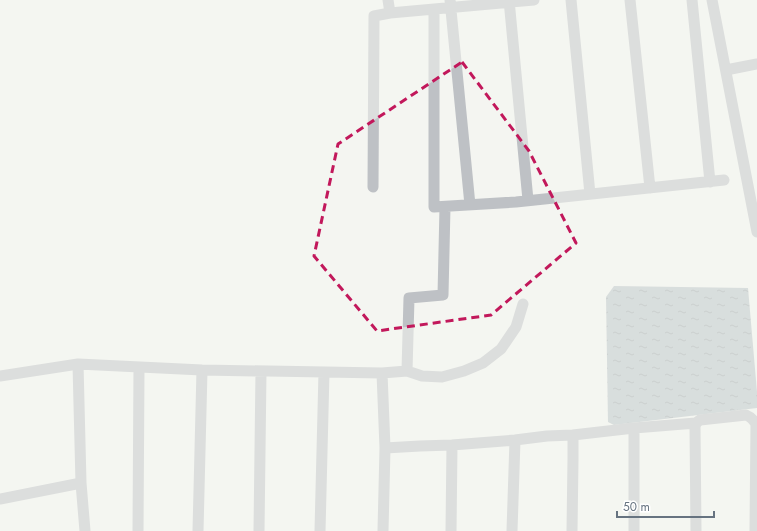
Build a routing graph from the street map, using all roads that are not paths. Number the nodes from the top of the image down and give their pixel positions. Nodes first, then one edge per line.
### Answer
1 (388, 0) edge
2 (534, 0) edge
3 (572, 0) edge
4 (630, 0) edge
5 (692, 0) edge
6 (712, 0) edge
7 (509, 1) edge
8 (450, 4) edge
9 (434, 9) junction
10 (390, 13) junction
11 (757, 64) edge
12 (726, 70) junction
13 (724, 180) dead end
14 (710, 182) junction
15 (373, 187) dead end
16 (650, 188) junction
17 (590, 194) junction
18 (528, 200) junction
19 (470, 205) junction
20 (445, 207) junction
21 (756, 226) edge
22 (523, 304) dead end
23 (78, 364) junction
24 (139, 368) junction
25 (202, 370) junction
26 (261, 371) junction
27 (407, 371) junction
28 (324, 372) junction
29 (382, 373) junction
30 (0, 376) edge
31 (696, 423) junction
32 (634, 428) junction
33 (573, 434) junction
34 (515, 440) junction
35 (452, 445) junction
36 (385, 448) junction
37 (81, 483) junction
38 (0, 499) edge
39 (85, 531) edge
40 (138, 531) edge
41 (198, 531) edge
42 (259, 531) edge
43 (320, 531) edge
44 (383, 531) edge
45 (451, 531) edge
46 (512, 531) edge
47 (572, 531) edge
48 (634, 531) edge
49 (696, 531) edge
50 (755, 531) edge

1 - 10 street
2 - 7 street
3 - 17 street
4 - 16 street
5 - 14 street
6 - 12 street
7 - 8 street
7 - 18 street
8 - 9 street
8 - 19 street
9 - 10 street
9 - 20 street
10 - 15 street
11 - 12 street
12 - 21 street
13 - 14 street
14 - 16 street
16 - 17 street
17 - 18 street
18 - 19 street
19 - 20 street
20 - 27 street
22 - 27 street
23 - 24 street
23 - 30 street
23 - 37 street
24 - 25 street
24 - 40 street
25 - 26 street
25 - 41 street
26 - 28 street
26 - 42 street
27 - 29 street
28 - 29 street
28 - 43 street
29 - 36 street
31 - 32 street
31 - 49 street
31 - 50 street
32 - 33 street
32 - 48 street
33 - 34 street
33 - 47 street
34 - 35 street
34 - 46 street
35 - 36 street
35 - 45 street
36 - 44 street
37 - 38 street
37 - 39 street

